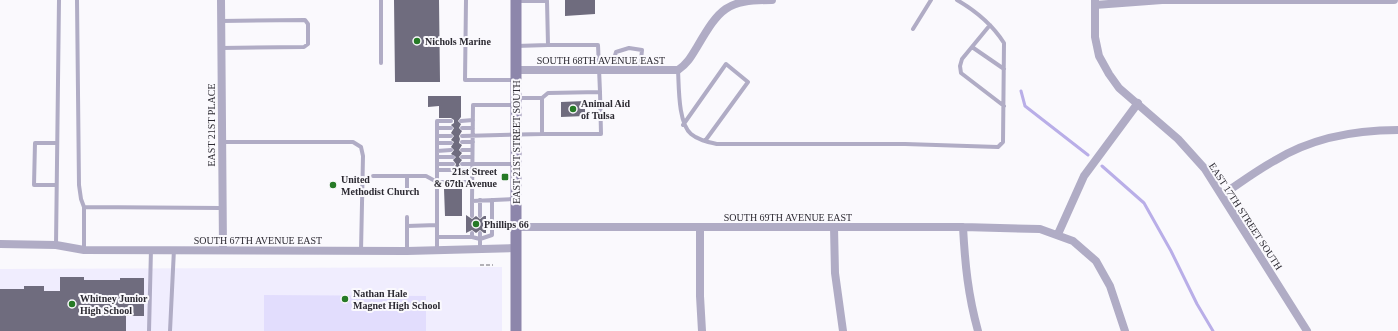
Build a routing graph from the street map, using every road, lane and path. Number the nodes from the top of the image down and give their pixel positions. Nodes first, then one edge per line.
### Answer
1 (59, 0) edge
2 (77, 0) edge
3 (221, 0) edge
4 (382, 0) edge
5 (466, 0) edge
6 (772, 0) edge
7 (931, 0) edge
8 (957, 0) edge
9 (1394, 0) edge
10 (516, 1) edge
11 (1095, 2) edge
12 (221, 20) junction
13 (990, 25) junction
14 (913, 29) dead end
15 (548, 45) junction
16 (516, 46) junction
17 (972, 46) junction
18 (221, 48) junction
19 (381, 63) dead end
20 (1004, 69) junction
21 (598, 70) junction
22 (610, 70) junction
23 (640, 70) junction
24 (678, 70) junction
25 (516, 75) junction
26 (600, 92) junction
27 (542, 98) junction
28 (516, 101) junction
29 (1138, 103) junction
30 (1004, 106) junction
31 (473, 120) junction
32 (451, 121) dead end
33 (461, 121) dead end
34 (683, 125) junction
35 (437, 128) junction
36 (451, 128) dead end
37 (462, 128) dead end
38 (473, 128) junction
39 (1398, 130) edge
40 (542, 134) junction
41 (516, 135) junction
42 (437, 136) junction
43 (451, 136) dead end
44 (462, 136) dead end
45 (473, 136) junction
46 (705, 141) junction
47 (221, 142) junction
48 (462, 142) dead end
49 (473, 142) junction
50 (57, 143) junction
51 (437, 143) junction
52 (451, 143) dead end
53 (437, 150) junction
54 (451, 150) dead end
55 (462, 150) dead end
56 (472, 150) junction
57 (437, 157) junction
58 (453, 157) dead end
59 (462, 157) dead end
60 (472, 157) junction
61 (472, 163) junction
62 (437, 164) junction
63 (453, 164) dead end
64 (462, 164) dead end
65 (516, 164) junction
66 (437, 170) junction
67 (453, 170) dead end
68 (462, 170) dead end
69 (472, 170) junction
70 (373, 176) dead end
71 (408, 176) junction
72 (437, 182) junction
73 (472, 182) junction
74 (56, 185) junction
75 (408, 194) dead end
76 (1222, 195) junction
77 (516, 199) junction
78 (480, 200) junction
79 (492, 200) junction
80 (472, 201) junction
81 (84, 207) junction
82 (221, 208) junction
83 (472, 216) dead end
84 (480, 216) dead end
85 (407, 217) dead end
86 (408, 226) junction
87 (437, 226) junction
88 (517, 227) junction
89 (700, 227) junction
90 (834, 227) junction
91 (964, 227) junction
92 (480, 233) dead end
93 (1058, 234) junction
94 (437, 237) junction
95 (480, 238) junction
96 (0, 244) edge
97 (56, 245) junction
98 (516, 248) junction
99 (151, 249) junction
100 (174, 249) junction
101 (223, 249) junction
102 (480, 249) junction
103 (84, 250) junction
104 (437, 250) junction
105 (361, 251) junction
106 (407, 251) junction
107 (480, 265) dead end
108 (493, 265) dead end
109 (149, 331) edge
110 (170, 331) edge
111 (516, 331) edge
112 (702, 331) edge
113 (844, 331) edge
114 (978, 331) edge
115 (1125, 331) edge
116 (1307, 331) edge

1 - 50 lane
2 - 81 lane
3 - 12 street, EAST 21ST PLACE
4 - 19 lane
5 - 25 lane
6 - 24 street, SOUTH 68TH AVENUE EAST
7 - 14 lane
8 - 13 lane
9 - 11 street
10 - 15 lane
10 - 16 main road, EAST 21ST STREET SOUTH
11 - 29 street, EAST 17TH STREET SOUTH
12 - 18 street, EAST 21ST PLACE
12 - 18 lane
13 - 17 lane
13 - 20 lane
15 - 16 lane
15 - 21 lane
16 - 25 main road, EAST 21ST STREET SOUTH
17 - 20 lane
17 - 30 lane
18 - 47 street, EAST 21ST PLACE
20 - 30 lane
21 - 22 street, SOUTH 68TH AVENUE EAST
21 - 25 street, SOUTH 68TH AVENUE EAST
21 - 26 lane
22 - 23 street, SOUTH 68TH AVENUE EAST
22 - 23 lane
23 - 24 street, SOUTH 68TH AVENUE EAST
24 - 34 lane
25 - 28 main road, EAST 21ST STREET SOUTH
26 - 27 lane
26 - 40 lane
27 - 28 lane
27 - 40 lane
28 - 31 lane
28 - 41 main road, EAST 21ST STREET SOUTH
29 - 76 street, EAST 17TH STREET SOUTH
29 - 93 street
30 - 46 lane
31 - 33 lane
31 - 38 lane
32 - 35 lane
34 - 46 lane
34 - 46 lane
35 - 36 lane
35 - 42 lane
37 - 38 lane
38 - 45 lane
39 - 76 street
40 - 41 lane
41 - 45 lane
41 - 65 main road, EAST 21ST STREET SOUTH
42 - 43 lane
42 - 51 lane
44 - 45 lane
45 - 49 lane
47 - 82 street, EAST 21ST PLACE
47 - 105 lane
48 - 49 lane
49 - 56 lane
50 - 74 lane
50 - 74 lane
51 - 52 lane
51 - 53 lane
53 - 54 lane
53 - 57 lane
55 - 56 lane
56 - 60 lane
57 - 58 lane
57 - 62 lane
59 - 60 lane
60 - 61 lane
61 - 64 lane
61 - 65 lane
61 - 69 lane
62 - 63 lane
62 - 66 lane
65 - 77 main road, EAST 21ST STREET SOUTH
66 - 67 lane
66 - 72 lane
68 - 69 lane
69 - 73 lane
70 - 71 lane
71 - 72 lane
71 - 75 lane
72 - 73 lane
72 - 87 lane
73 - 80 lane
74 - 97 lane
76 - 116 street, EAST 17TH STREET SOUTH
77 - 79 lane
77 - 88 main road, EAST 21ST STREET SOUTH
78 - 79 lane
78 - 80 lane
78 - 84 lane
79 - 95 lane
80 - 83 lane
81 - 82 lane
81 - 103 lane
82 - 101 street, EAST 21ST PLACE
85 - 86 lane
86 - 87 lane
86 - 106 lane
87 - 94 lane
88 - 89 street, SOUTH 69TH AVENUE EAST
88 - 98 main road, EAST 21ST STREET SOUTH
89 - 90 street, SOUTH 69TH AVENUE EAST
89 - 112 street
90 - 91 street, SOUTH 69TH AVENUE EAST
90 - 113 street
91 - 93 street, SOUTH 69TH AVENUE EAST
91 - 114 street
92 - 95 lane
93 - 115 street, SOUTH 69TH AVENUE EAST
94 - 95 lane
94 - 104 lane
95 - 102 lane
96 - 97 street, SOUTH 67TH AVENUE EAST
97 - 103 street, SOUTH 67TH AVENUE EAST
98 - 102 street, SOUTH 67TH AVENUE EAST
98 - 111 main road, EAST 21ST STREET SOUTH
99 - 100 street, SOUTH 67TH AVENUE EAST
99 - 103 street, SOUTH 67TH AVENUE EAST
99 - 109 lane
100 - 101 street, SOUTH 67TH AVENUE EAST
100 - 110 lane
101 - 105 street, SOUTH 67TH AVENUE EAST
102 - 104 street, SOUTH 67TH AVENUE EAST
104 - 106 street, SOUTH 67TH AVENUE EAST
105 - 106 street, SOUTH 67TH AVENUE EAST
107 - 108 path

